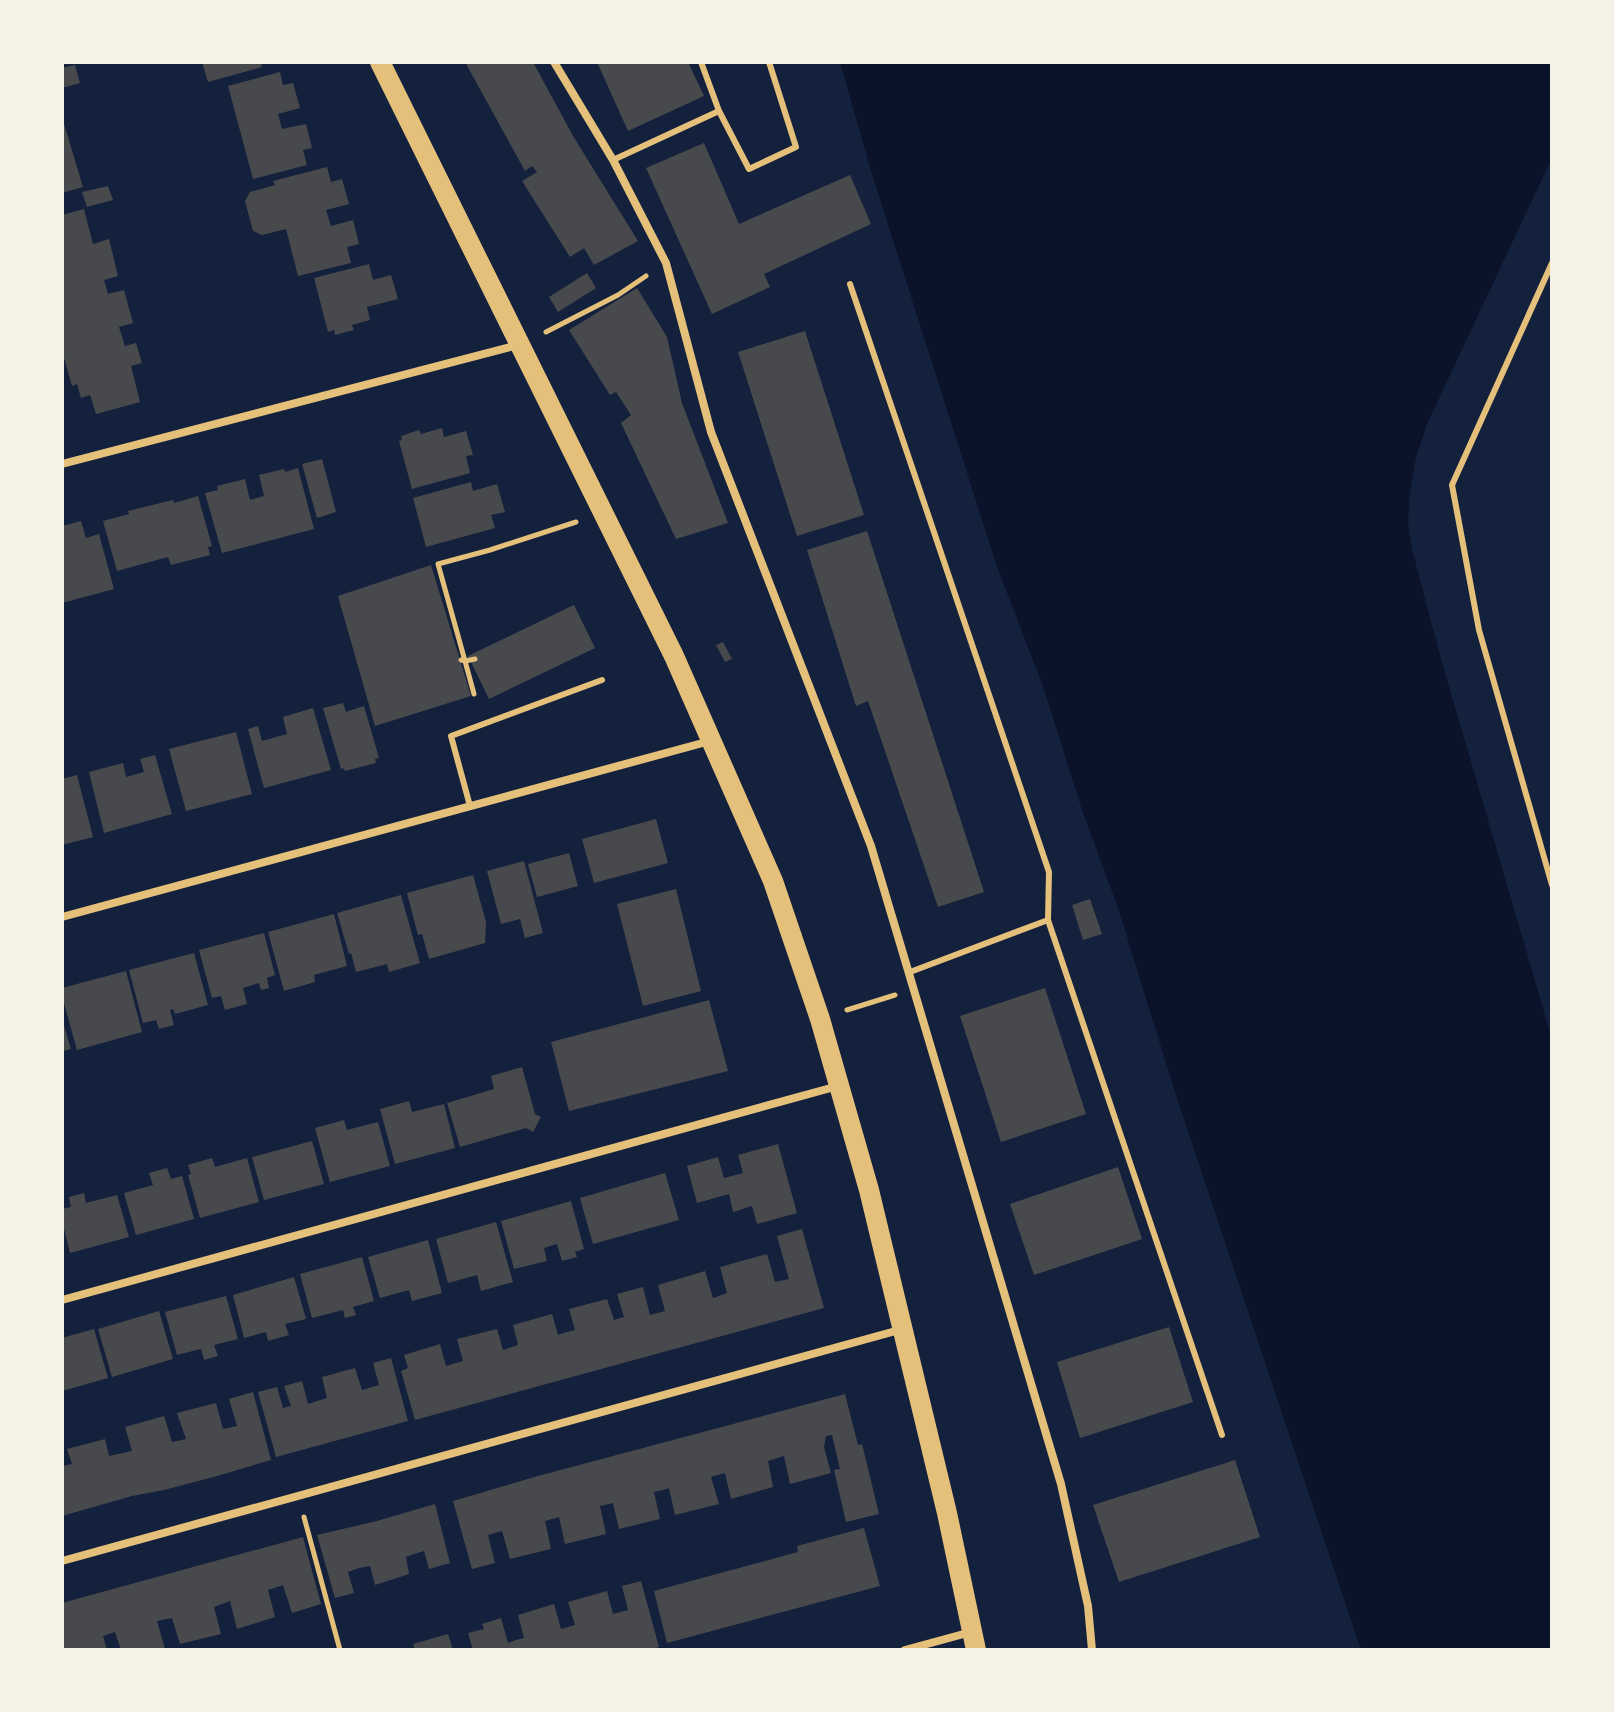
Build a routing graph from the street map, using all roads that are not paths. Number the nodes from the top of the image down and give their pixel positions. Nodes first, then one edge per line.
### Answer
1 (380, 62) edge
2 (554, 62) edge
3 (701, 62) edge
4 (769, 62) edge
5 (719, 111) junction
6 (613, 160) junction
7 (1552, 263) edge
8 (850, 284) dead end
9 (519, 345) junction
10 (62, 464) edge
11 (602, 680) dead end
12 (713, 740) junction
13 (470, 806) junction
14 (1552, 885) edge
15 (62, 917) edge
16 (1048, 920) junction
17 (910, 972) junction
18 (839, 1085) junction
19 (62, 1300) edge
20 (903, 1329) junction
21 (1222, 1435) dead end
22 (62, 1561) edge
23 (974, 1641) edge
24 (905, 1650) edge
25 (1092, 1650) edge

1 - 9 main road
2 - 6 street
3 - 5 lane
4 - 5 lane
5 - 6 lane
6 - 17 street
7 - 14 lane
8 - 16 lane
9 - 10 street
9 - 12 main road
11 - 13 lane
12 - 13 street
12 - 18 main road
13 - 15 street
16 - 17 lane
16 - 21 lane
17 - 25 street
18 - 19 street
18 - 20 main road
20 - 22 street
20 - 23 main road
23 - 24 street

